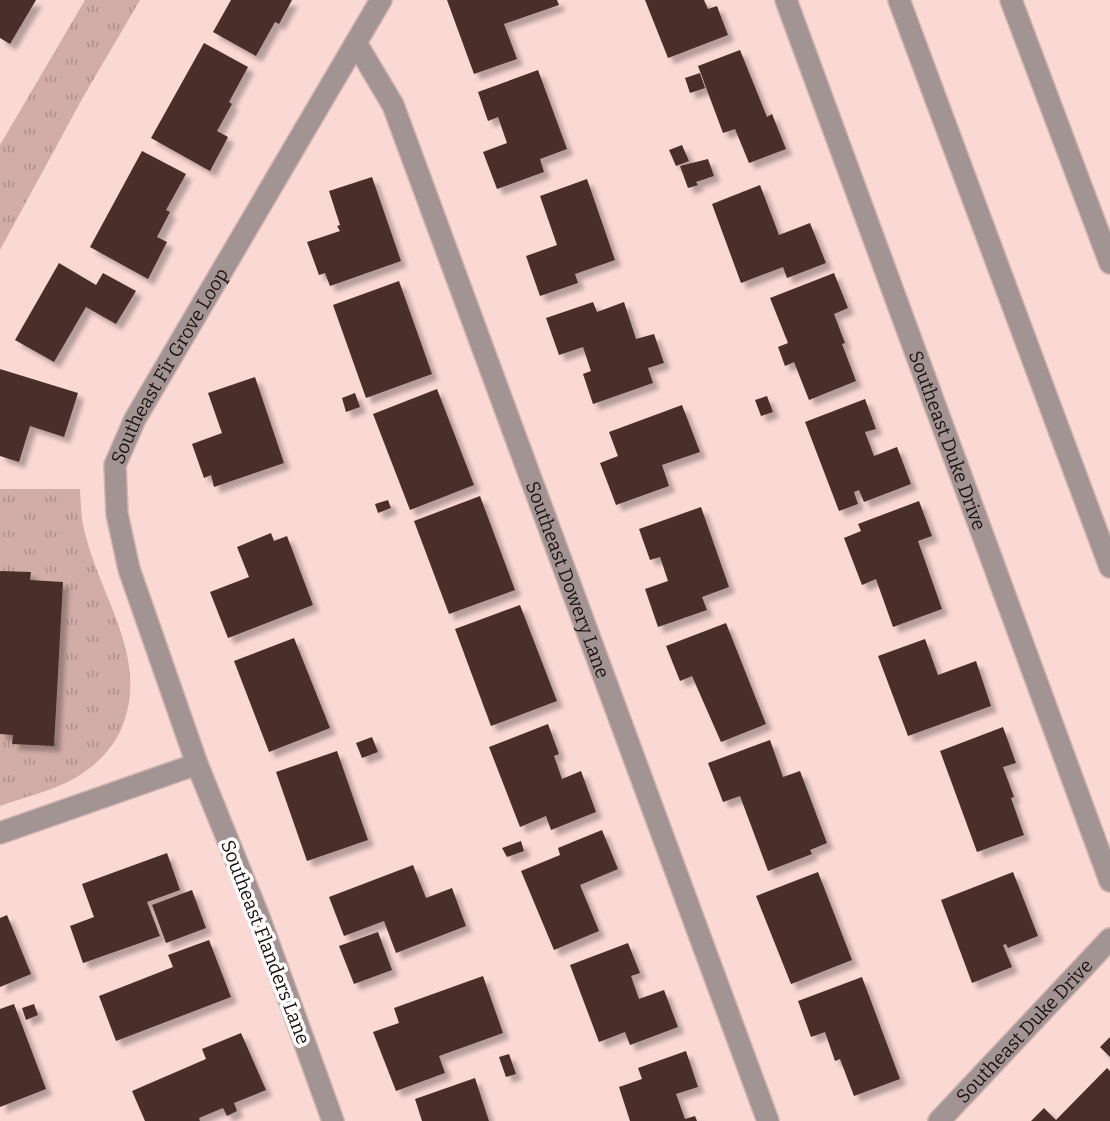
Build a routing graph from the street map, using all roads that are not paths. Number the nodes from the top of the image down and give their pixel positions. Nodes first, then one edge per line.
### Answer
1 (381, 0) edge
2 (786, 0) edge
3 (899, 0) edge
4 (1011, 0) edge
5 (356, 43) junction
6 (1110, 263) edge
7 (1110, 567) edge
8 (197, 764) junction
9 (0, 833) edge
10 (1110, 881) edge
11 (1110, 939) edge
12 (333, 1121) edge
13 (768, 1121) edge
14 (939, 1121) edge

1 - 5 street, Southeast Fir Grove Loop
2 - 10 street, Southeast Duke Drive
3 - 7 street
4 - 6 street
5 - 8 street, Southeast Fir Grove Loop
5 - 13 street, Southeast Dowery Lane
8 - 9 street
8 - 12 street, Southeast Flanders Lane
11 - 14 street, Southeast Duke Drive

